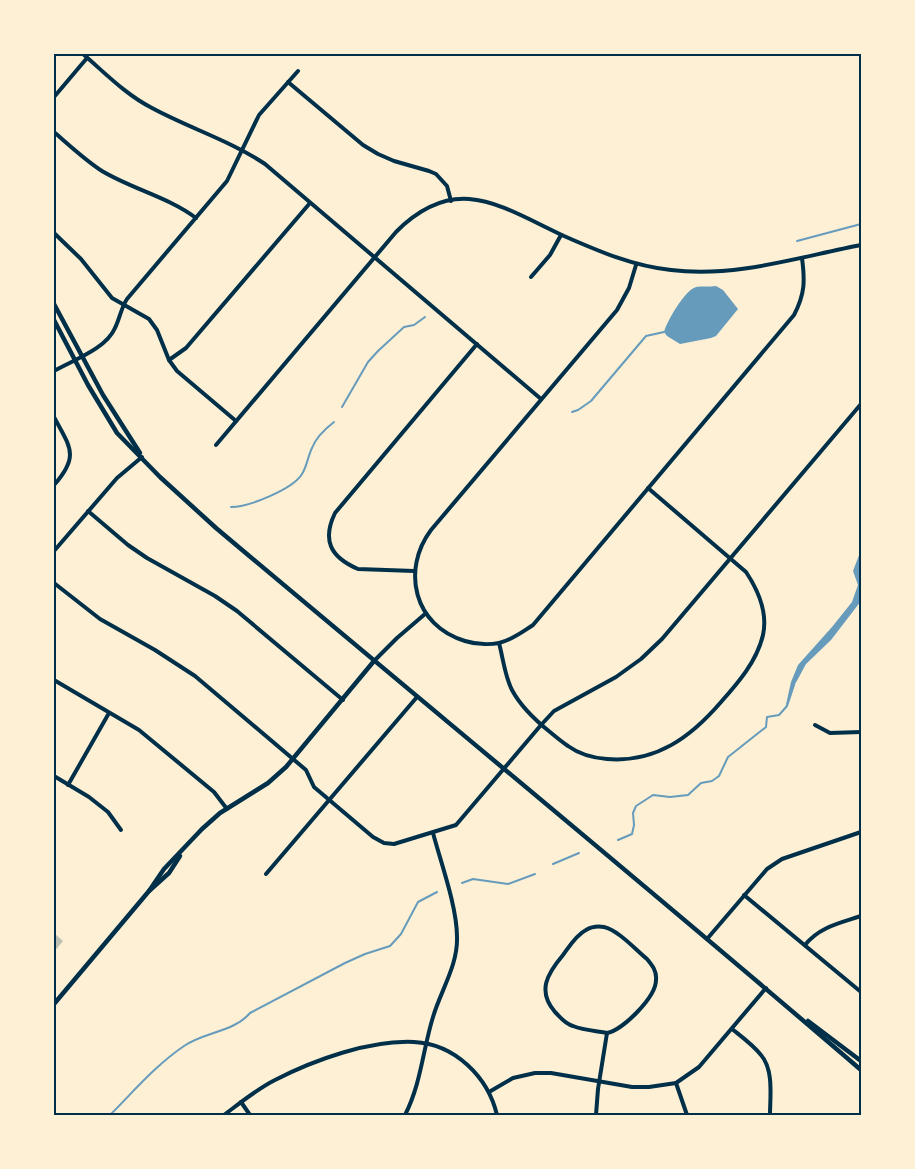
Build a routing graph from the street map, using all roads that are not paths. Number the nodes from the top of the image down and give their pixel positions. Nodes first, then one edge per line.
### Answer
1 (82, 54) edge
2 (87, 58) junction
3 (298, 71) dead end
4 (288, 82) junction
5 (54, 97) edge
6 (54, 132) edge
7 (242, 151) junction
8 (451, 201) junction
9 (310, 203) junction
10 (196, 218) junction
11 (54, 233) edge
12 (562, 234) junction
13 (861, 245) edge
14 (374, 257) junction
15 (802, 258) junction
16 (636, 265) junction
17 (531, 277) dead end
18 (54, 304) edge
19 (123, 305) junction
20 (54, 320) edge
21 (477, 344) junction
22 (82, 356) junction
23 (75, 360) junction
24 (169, 360) junction
25 (54, 371) edge
26 (541, 399) junction
27 (861, 404) edge
28 (54, 416) edge
29 (236, 421) junction
30 (216, 445) dead end
31 (142, 457) junction
32 (54, 485) edge
33 (648, 488) junction
34 (88, 511) junction
35 (54, 551) edge
36 (731, 558) junction
37 (414, 571) junction
38 (54, 583) edge
39 (426, 614) junction
40 (499, 643) junction
41 (374, 661) junction
42 (54, 680) edge
43 (417, 697) junction
44 (343, 700) junction
45 (109, 713) junction
46 (541, 725) junction
47 (815, 725) dead end
48 (861, 732) edge
49 (292, 759) junction
50 (504, 770) junction
51 (54, 776) edge
52 (68, 785) junction
53 (330, 800) junction
54 (227, 808) junction
55 (120, 830) dead end
56 (861, 832) edge
57 (433, 833) junction
58 (266, 874) dead end
59 (744, 895) junction
60 (861, 916) edge
61 (707, 939) junction
62 (804, 945) junction
63 (766, 988) junction
64 (861, 992) edge
65 (54, 1004) edge
66 (796, 1013) junction
67 (732, 1029) junction
68 (607, 1033) junction
69 (426, 1044) junction
70 (861, 1061) edge
71 (861, 1070) edge
72 (599, 1081) junction
73 (676, 1082) junction
74 (489, 1092) junction
75 (241, 1102) junction
76 (224, 1115) edge
77 (250, 1115) edge
78 (405, 1115) edge
79 (497, 1115) edge
80 (596, 1115) edge
81 (687, 1115) edge
82 (770, 1115) edge

1 - 2 street
2 - 5 street
2 - 7 street
3 - 4 street
4 - 7 street
4 - 8 street
6 - 10 street
7 - 9 street
7 - 10 street
8 - 12 street
8 - 14 street
9 - 14 street
9 - 24 street
10 - 19 street
11 - 19 street
12 - 16 street
12 - 17 street
13 - 15 street
14 - 21 street
14 - 29 street
15 - 16 street
15 - 33 street
16 - 26 street
18 - 22 street
19 - 22 street
19 - 24 street
20 - 23 street
21 - 26 street
21 - 37 street
22 - 23 street
22 - 31 street
23 - 25 street
23 - 31 street
24 - 29 street
26 - 37 street
27 - 36 street
28 - 32 street
29 - 30 street
31 - 34 street
31 - 41 street
33 - 36 street
33 - 40 street
34 - 35 street
34 - 44 street
36 - 46 street
36 - 46 street
37 - 39 street
38 - 49 street
39 - 40 street
39 - 41 street
40 - 46 street
41 - 43 street
41 - 44 street
42 - 45 street
43 - 50 street
43 - 53 street
44 - 49 street
45 - 52 street
45 - 54 street
46 - 50 street
47 - 48 street
49 - 53 street
49 - 54 street
50 - 57 street
50 - 61 street
51 - 52 street
52 - 55 street
53 - 57 street
53 - 58 street
54 - 65 street
56 - 59 street
57 - 69 street
59 - 61 street
59 - 62 street
60 - 62 street
61 - 63 street
62 - 64 street
63 - 66 street
63 - 67 street
66 - 70 street
66 - 71 street
67 - 73 street
67 - 82 street
68 - 68 street
68 - 72 street
69 - 74 street
69 - 75 street
69 - 78 street
72 - 73 street
72 - 74 street
72 - 80 street
73 - 81 street
74 - 79 street
75 - 76 street
75 - 77 street

